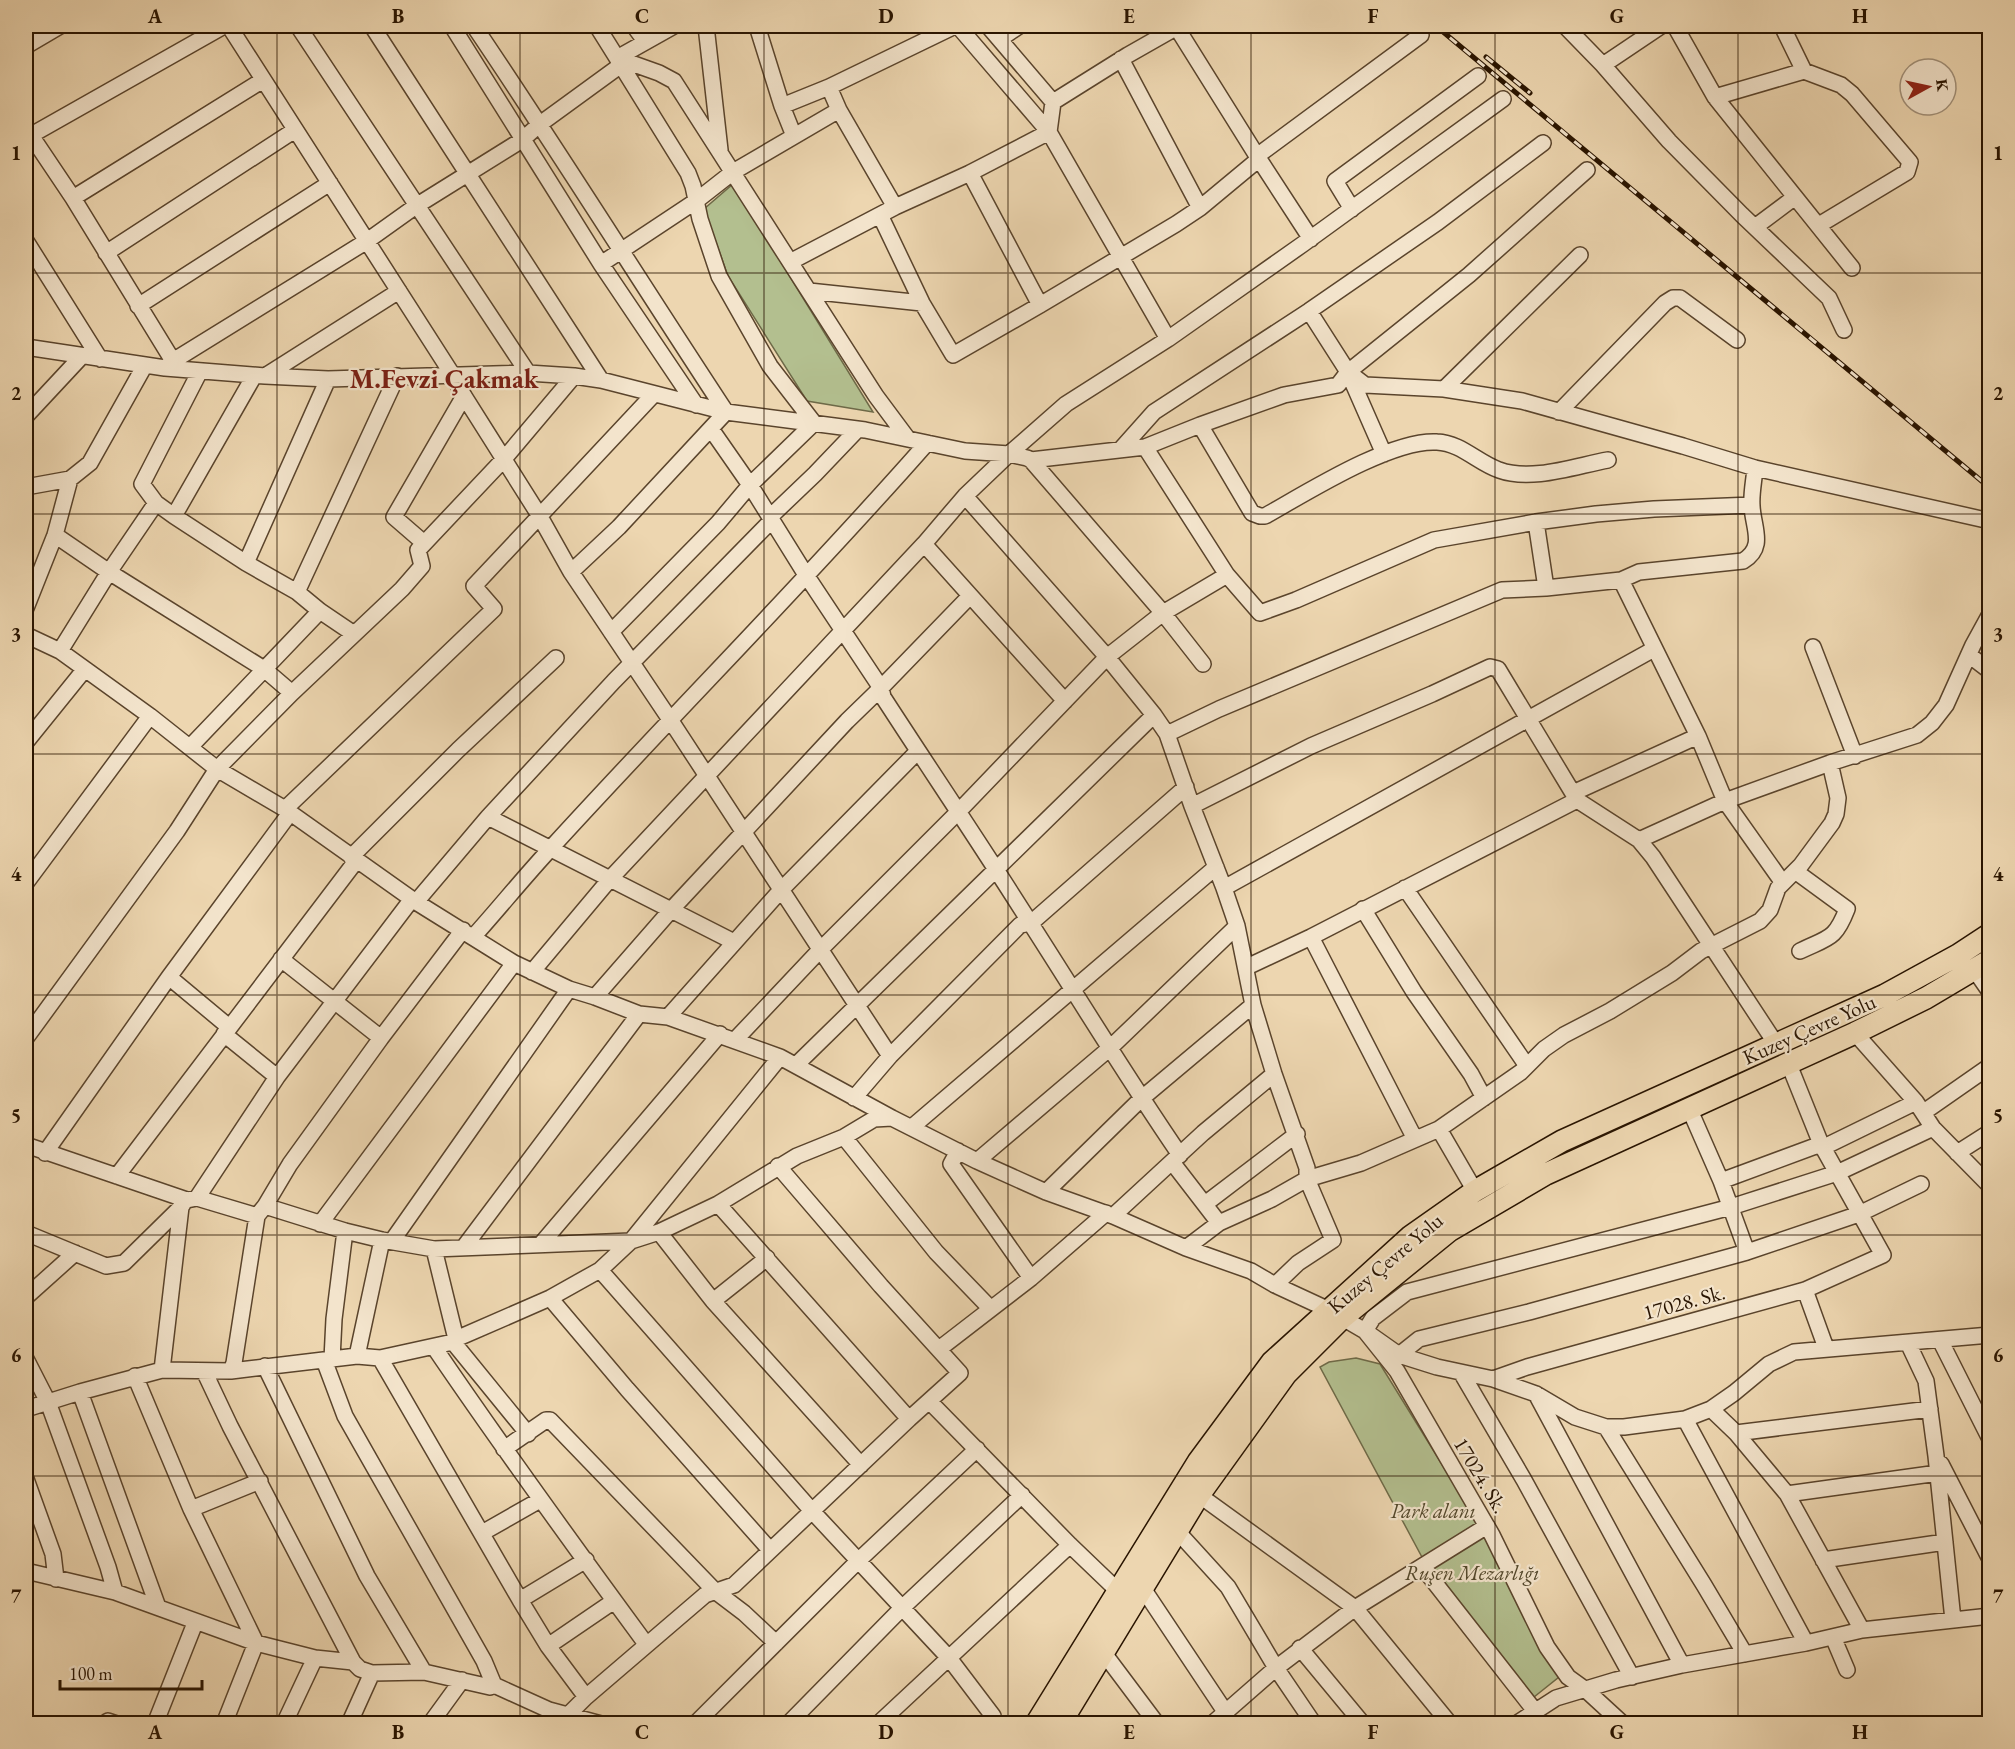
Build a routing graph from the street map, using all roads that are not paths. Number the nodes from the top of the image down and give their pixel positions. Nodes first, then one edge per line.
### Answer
1 (60, 26) edge
2 (203, 26) edge
3 (224, 26) edge
4 (229, 26) edge
5 (298, 26) edge
6 (372, 26) edge
7 (452, 26) edge
8 (474, 26) edge
9 (597, 26) edge
10 (634, 26) edge
11 (674, 26) edge
12 (706, 26) edge
13 (757, 26) edge
14 (957, 26) edge
15 (988, 26) edge
16 (1019, 26) edge
17 (1565, 26) edge
18 (1661, 26) edge
19 (1675, 26) edge
20 (1782, 26) edge
21 (1178, 27) edge
22 (1421, 34) dead end
23 (999, 39) junction
24 (645, 41) junction
25 (26, 46) edge
26 (1121, 59) junction
27 (619, 62) junction
28 (1603, 65) junction
29 (1804, 71) junction
30 (1478, 76) dead end
31 (263, 80) junction
32 (829, 87) junction
33 (1715, 97) junction
34 (1503, 99) dead end
35 (1053, 102) junction
36 (782, 106) junction
37 (839, 110) junction
38 (540, 124) junction
39 (296, 130) junction
40 (27, 132) edge
41 (1049, 132) junction
42 (794, 136) junction
43 (522, 140) junction
44 (1544, 143) dead end
45 (721, 153) junction
46 (1258, 158) junction
47 (1587, 170) dead end
48 (733, 172) junction
49 (970, 173) junction
50 (468, 174) junction
51 (330, 183) junction
52 (1795, 197) junction
53 (73, 198) junction
54 (696, 201) junction
55 (416, 206) junction
56 (895, 207) junction
57 (1200, 208) junction
58 (1352, 208) junction
59 (880, 215) junction
60 (1819, 225) junction
61 (1755, 227) junction
62 (1311, 239) junction
63 (26, 241) edge
64 (367, 241) junction
65 (620, 251) junction
66 (106, 253) junction
67 (1580, 255) dead end
68 (1121, 256) junction
69 (790, 262) junction
70 (601, 264) junction
71 (1852, 268) dead end
72 (399, 291) junction
73 (809, 291) junction
74 (922, 303) junction
75 (1040, 305) junction
76 (138, 306) junction
77 (1309, 311) junction
78 (1844, 330) dead end
79 (1168, 339) junction
80 (1737, 340) dead end
81 (26, 347) edge
82 (81, 357) junction
83 (100, 359) junction
84 (169, 364) junction
85 (145, 366) junction
86 (200, 371) junction
87 (1348, 372) junction
88 (528, 373) junction
89 (452, 374) junction
90 (259, 376) junction
91 (397, 376) junction
92 (574, 376) junction
93 (328, 379) junction
94 (601, 381) junction
95 (1444, 389) junction
96 (654, 394) junction
97 (464, 396) junction
98 (696, 405) junction
99 (726, 412) junction
100 (1558, 412) junction
101 (26, 416) edge
102 (814, 423) junction
103 (1200, 424) junction
104 (711, 429) junction
105 (858, 429) junction
106 (908, 439) junction
107 (927, 443) junction
108 (1145, 447) junction
109 (1121, 449) junction
110 (1009, 454) junction
111 (1384, 454) junction
112 (504, 459) junction
113 (1031, 460) junction
114 (1608, 460) dead end
115 (1755, 468) junction
116 (70, 479) junction
117 (750, 485) junction
118 (26, 487) edge
119 (965, 496) junction
120 (156, 503) junction
121 (1752, 505) junction
122 (539, 515) junction
123 (174, 516) junction
124 (771, 518) junction
125 (1989, 521) edge
126 (1536, 522) junction
127 (55, 535) junction
128 (424, 543) junction
129 (924, 544) junction
130 (246, 563) junction
131 (109, 572) junction
132 (571, 572) junction
133 (806, 575) junction
134 (1227, 575) junction
135 (1621, 580) junction
136 (1546, 588) junction
137 (297, 592) junction
138 (970, 596) junction
139 (26, 608) edge
140 (320, 611) junction
141 (1163, 613) junction
142 (1989, 614) edge
143 (843, 629) junction
144 (611, 632) junction
145 (354, 634) junction
146 (26, 635) edge
147 (1813, 647) dead end
148 (1654, 649) junction
149 (60, 651) junction
150 (1969, 655) junction
151 (1107, 657) junction
152 (556, 658) dead end
153 (632, 662) junction
154 (1203, 664) dead end
155 (85, 669) junction
156 (264, 669) junction
157 (1989, 671) edge
158 (881, 688) junction
159 (292, 693) junction
160 (1065, 700) junction
161 (1155, 715) junction
162 (150, 716) junction
163 (1528, 718) junction
164 (671, 721) junction
165 (1167, 735) junction
166 (1698, 736) junction
167 (26, 742) edge
168 (190, 747) junction
169 (918, 751) junction
170 (1855, 756) junction
171 (1830, 763) junction
172 (217, 768) junction
173 (706, 777) junction
174 (1186, 788) junction
175 (1575, 797) junction
176 (1725, 801) junction
177 (1192, 806) junction
178 (288, 811) junction
179 (959, 811) junction
180 (488, 817) junction
181 (744, 833) junction
182 (1639, 840) junction
183 (551, 848) junction
184 (353, 859) junction
185 (1216, 867) junction
186 (996, 868) junction
187 (1795, 871) junction
188 (610, 879) junction
189 (26, 883) edge
190 (1783, 883) junction
191 (1224, 888) junction
192 (1405, 888) junction
193 (781, 890) junction
194 (414, 900) junction
195 (1364, 909) junction
196 (671, 910) junction
197 (1030, 923) junction
198 (1236, 926) junction
199 (468, 933) junction
200 (1989, 934) edge
201 (1311, 937) junction
202 (734, 942) junction
203 (1712, 945) junction
204 (820, 950) junction
205 (1800, 951) dead end
206 (281, 959) junction
207 (514, 963) junction
208 (1982, 964) edge
209 (1247, 967) junction
210 (532, 972) junction
211 (169, 977) junction
212 (568, 989) junction
213 (1072, 989) junction
214 (1989, 989) edge
215 (596, 997) junction
216 (334, 1002) junction
217 (1253, 1005) junction
218 (857, 1006) junction
219 (639, 1014) junction
220 (668, 1017) junction
221 (227, 1031) junction
222 (1855, 1033) junction
223 (720, 1034) junction
224 (26, 1038) edge
225 (381, 1038) junction
226 (735, 1040) junction
227 (1776, 1044) junction
228 (1110, 1048) junction
229 (890, 1056) junction
230 (780, 1057) junction
231 (1788, 1062) junction
232 (796, 1065) junction
233 (1527, 1066) junction
234 (1989, 1066) edge
235 (1274, 1074) junction
236 (277, 1077) junction
237 (854, 1098) junction
238 (1484, 1098) junction
239 (1141, 1099) junction
240 (1920, 1107) junction
241 (1689, 1108) junction
242 (892, 1118) junction
243 (912, 1127) junction
244 (1934, 1128) junction
245 (1439, 1129) junction
246 (1989, 1132) edge
247 (1297, 1134) junction
248 (844, 1137) junction
249 (1415, 1139) junction
250 (26, 1145) edge
251 (1822, 1145) junction
252 (958, 1151) junction
253 (45, 1153) junction
254 (1957, 1153) junction
255 (1176, 1159) junction
256 (978, 1161) junction
257 (778, 1166) junction
258 (1837, 1173) junction
259 (117, 1176) junction
260 (1307, 1179) junction
261 (1721, 1181) junction
262 (1921, 1184) dead end
263 (1989, 1186) edge
264 (1475, 1191) junction
265 (1046, 1192) junction
266 (188, 1202) junction
267 (718, 1204) junction
268 (1205, 1204) junction
269 (1731, 1207) junction
270 (261, 1211) junction
271 (1859, 1214) junction
272 (1110, 1215) junction
273 (320, 1224) junction
274 (1219, 1224) junction
275 (345, 1231) junction
276 (659, 1232) junction
277 (26, 1233) edge
278 (387, 1240) junction
279 (631, 1241) junction
280 (541, 1245) junction
281 (464, 1247) junction
282 (1186, 1248) junction
283 (434, 1249) junction
284 (1747, 1252) junction
285 (75, 1253) junction
286 (767, 1258) junction
287 (600, 1270) junction
288 (1031, 1278) junction
289 (1275, 1285) junction
290 (1805, 1290) junction
291 (26, 1297) edge
292 (550, 1298) junction
293 (713, 1301) junction
294 (990, 1308) junction
295 (1336, 1314) junction
296 (1365, 1331) junction
297 (1989, 1335) edge
298 (454, 1340) junction
299 (1940, 1340) junction
300 (1908, 1343) junction
301 (434, 1347) junction
302 (1826, 1348) junction
303 (939, 1349) junction
304 (1399, 1355) junction
305 (357, 1356) junction
306 (380, 1358) junction
307 (26, 1359) edge
308 (328, 1359) junction
309 (265, 1366) junction
310 (162, 1370) junction
311 (204, 1371) junction
312 (231, 1371) junction
313 (1462, 1374) junction
314 (135, 1376) junction
315 (1492, 1379) junction
316 (80, 1392) junction
317 (1536, 1395) junction
318 (48, 1402) junction
319 (930, 1402) junction
320 (26, 1409) edge
321 (1711, 1409) junction
322 (1930, 1409) junction
323 (909, 1419) junction
324 (1685, 1419) junction
325 (1606, 1427) junction
326 (1736, 1433) junction
327 (528, 1434) junction
328 (1989, 1439) edge
329 (504, 1449) junction
330 (977, 1449) junction
331 (1936, 1456) junction
332 (861, 1465) junction
333 (1938, 1473) junction
334 (26, 1479) edge
335 (260, 1481) junction
336 (1786, 1494) junction
337 (1022, 1495) junction
338 (1199, 1495) junction
339 (540, 1500) junction
340 (191, 1509) junction
341 (812, 1510) junction
342 (1487, 1527) junction
343 (1177, 1531) junction
344 (482, 1533) junction
345 (1945, 1542) junction
346 (1070, 1545) junction
347 (770, 1550) junction
348 (1989, 1559) edge
349 (586, 1560) junction
350 (859, 1560) junction
351 (1824, 1560) junction
352 (1428, 1564) junction
353 (27, 1569) edge
354 (56, 1579) junction
355 (26, 1587) edge
356 (1142, 1587) junction
357 (715, 1591) junction
358 (1118, 1591) junction
359 (115, 1592) junction
360 (520, 1600) junction
361 (614, 1601) junction
362 (158, 1607) junction
363 (903, 1607) junction
364 (1355, 1608) junction
365 (1989, 1617) edge
366 (1953, 1620) junction
367 (195, 1623) junction
368 (1862, 1630) junction
369 (1833, 1637) junction
370 (256, 1643) junction
371 (776, 1643) junction
372 (1806, 1643) junction
373 (646, 1644) junction
374 (548, 1646) junction
375 (1300, 1648) junction
376 (1103, 1652) junction
377 (1745, 1654) junction
378 (315, 1658) junction
379 (949, 1658) junction
380 (353, 1662) junction
381 (1682, 1665) junction
382 (1276, 1668) junction
383 (1847, 1670) dead end
384 (424, 1672) junction
385 (372, 1673) junction
386 (1632, 1677) junction
387 (462, 1680) junction
388 (494, 1685) junction
389 (1586, 1690) junction
390 (586, 1697) junction
391 (1535, 1711) junction
392 (1226, 1713) junction
393 (563, 1719) edge
394 (1063, 1722) edge
395 (104, 1724) edge
396 (117, 1724) edge
397 (155, 1724) edge
398 (224, 1724) edge
399 (284, 1724) edge
400 (349, 1724) edge
401 (430, 1724) edge
402 (601, 1724) edge
403 (695, 1724) edge
404 (788, 1724) edge
405 (878, 1724) edge
406 (984, 1724) edge
407 (1036, 1724) edge
408 (1157, 1724) edge
409 (1212, 1724) edge
410 (1314, 1724) edge
411 (1364, 1724) edge
412 (1450, 1724) edge
413 (1516, 1724) edge
414 (1623, 1724) edge

1 - 25 street
2 - 40 street
3 - 40 street
4 - 31 street
5 - 55 street
6 - 50 street
7 - 43 street
8 - 38 street
9 - 27 street
10 - 24 street
11 - 24 street
12 - 45 street
13 - 36 street
14 - 32 street
14 - 41 street
15 - 23 street
16 - 23 street
17 - 28 street
18 - 28 street
19 - 33 street
20 - 29 street
21 - 26 street
21 - 46 street
22 - 46 street
23 - 35 street
24 - 27 street
26 - 35 street
26 - 57 street
27 - 38 street
27 - 45 street
27 - 54 street
28 - 61 street
29 - 33 street
29 - 60 street
30 - 58 street
31 - 39 street
31 - 53 street
32 - 36 street
32 - 37 street
33 - 52 street
34 - 58 street
35 - 41 street
36 - 42 street
37 - 42 street
37 - 56 street
38 - 43 street
38 - 65 street
39 - 51 street
39 - 66 street
40 - 53 street
41 - 49 street
41 - 68 street
42 - 48 street
43 - 50 street
43 - 70 street
44 - 77 street
45 - 48 street
46 - 57 street
46 - 62 street
47 - 87 street
48 - 54 street
48 - 69 street
49 - 56 street
49 - 75 street
50 - 55 street
50 - 94 street
51 - 64 street
51 - 76 street
52 - 60 street
52 - 61 street
53 - 66 street
54 - 65 street
54 - 102 street
55 - 64 street
55 - 88 street
56 - 59 street
57 - 68 street
58 - 62 street
59 - 69 street
59 - 74 street
60 - 71 street
61 - 78 street
62 - 79 street
63 - 83 street
64 - 72 street
64 - 84 street
65 - 70 street
65 - 99 street
66 - 76 street
67 - 95 street
68 - 75 street
68 - 79 street
69 - 73 street
70 - 98 street
72 - 89 street
72 - 90 street
73 - 74 street
73 - 106 street
74 - 75 street
76 - 84 street
77 - 87 street
77 - 109 street
79 - 110 street
80 - 100 street
81 - 82 street
82 - 83 street
82 - 101 street
83 - 85 street
84 - 85 street
84 - 86 street
85 - 116 street
86 - 90 street
86 - 120 street
87 - 95 street
87 - 103 street
87 - 111 street
88 - 89 street
88 - 92 street
89 - 91 street
89 - 97 street
90 - 93 street
90 - 123 street
91 - 93 street
91 - 137 street
92 - 94 street
92 - 112 street
93 - 130 street
94 - 96 street
95 - 100 street
96 - 98 street
96 - 122 street
97 - 112 street
97 - 128 street
98 - 99 street
99 - 102 street
99 - 104 street
100 - 115 street
102 - 105 street
102 - 117 street
103 - 108 street
103 - 111 street
104 - 117 street
104 - 132 street
105 - 106 street
105 - 124 street
106 - 107 street
107 - 110 street
107 - 133 street
108 - 109 street
108 - 134 street
109 - 113 street
110 - 113 street
110 - 119 street
111 - 114 street
112 - 122 street
112 - 128 street
113 - 141 street
115 - 121 street
115 - 125 street
116 - 118 street
116 - 127 street
117 - 124 street
117 - 144 street
119 - 129 street
119 - 151 street
120 - 123 street
120 - 131 street
121 - 126 street
121 - 135 street
122 - 132 street
122 - 178 street
123 - 130 street
124 - 133 street
124 - 153 street
126 - 134 street
126 - 136 street
127 - 131 street
127 - 139 street
128 - 145 street
129 - 138 street
129 - 143 street
130 - 137 street
131 - 149 street
131 - 156 street
132 - 144 street
133 - 143 street
133 - 164 street
134 - 141 street
135 - 136 street
135 - 148 street
136 - 165 street
137 - 140 street
138 - 158 street
138 - 160 street
140 - 145 street
140 - 156 street
141 - 151 street
141 - 154 street
142 - 150 street
143 - 158 street
143 - 173 street
144 - 153 street
145 - 159 street
146 - 149 street
147 - 170 street
148 - 163 street
148 - 166 street
149 - 155 street
150 - 157 street
150 - 170 street
151 - 160 street
151 - 161 street
152 - 184 street
153 - 164 street
153 - 180 street
155 - 162 street
155 - 167 street
156 - 159 street
156 - 168 street
158 - 169 street
158 - 181 street
159 - 172 street
160 - 179 street
161 - 165 street
161 - 186 street
162 - 168 street
162 - 189 street
163 - 175 street
163 - 177 street
163 - 191 street
164 - 173 street
164 - 183 street
165 - 174 street
166 - 175 street
166 - 176 street
168 - 172 street
169 - 179 street
169 - 193 street
170 - 171 street
171 - 176 street
171 - 187 street
172 - 178 street
172 - 224 street
173 - 181 street
173 - 188 street
174 - 177 street
174 - 197 street
175 - 182 street
175 - 192 street
176 - 182 street
176 - 190 street
177 - 185 street
178 - 184 street
178 - 211 street
179 - 186 street
179 - 204 street
180 - 183 street
180 - 194 street
181 - 193 street
181 - 196 street
182 - 203 street
183 - 188 street
183 - 199 street
184 - 194 street
184 - 206 street
185 - 191 street
185 - 213 street
186 - 197 street
186 - 218 street
187 - 190 street
187 - 205 street
188 - 196 street
188 - 210 street
190 - 203 street
191 - 198 street
192 - 195 street
192 - 233 street
193 - 202 street
193 - 204 street
194 - 199 street
194 - 216 street
195 - 201 street
195 - 238 street
196 - 202 street
196 - 215 street
197 - 213 street
197 - 229 street
198 - 209 street
198 - 228 street
199 - 207 street
199 - 225 street
200 - 227 highway, Kuzey Çevre Yolu
201 - 209 street
201 - 249 street
202 - 220 street
203 - 227 street
203 - 233 street
204 - 218 street
204 - 226 street
206 - 216 street
206 - 221 street
207 - 210 street
207 - 273 street
208 - 214 street
208 - 222 highway, Kuzey Çevre Yolu
209 - 217 street
210 - 212 street
211 - 221 street
211 - 253 street
212 - 215 street
212 - 278 street
213 - 228 street
213 - 243 street
215 - 219 street
216 - 225 street
216 - 236 street
217 - 235 street
217 - 239 street
218 - 229 street
218 - 232 street
219 - 220 street
219 - 281 street
220 - 223 street
221 - 236 street
221 - 259 street
222 - 231 highway, Kuzey Çevre Yolu
222 - 240 street
223 - 226 street
223 - 280 street
225 - 270 street
226 - 230 street
227 - 264 highway, Kuzey Çevre Yolu
228 - 239 street
228 - 256 street
229 - 237 street
230 - 232 street
230 - 279 street
231 - 241 highway, Kuzey Çevre Yolu
231 - 251 street
232 - 237 street
233 - 238 street
234 - 240 street
235 - 247 street
235 - 255 street
236 - 266 street
237 - 242 street
238 - 245 street
239 - 255 street
239 - 265 street
240 - 244 street
240 - 251 street
241 - 261 street
241 - 295 highway, Kuzey Çevre Yolu
242 - 243 street
242 - 248 street
243 - 252 street
244 - 254 street
244 - 258 street
245 - 249 street
245 - 264 street
246 - 254 street
247 - 260 street
247 - 268 street
248 - 257 street
248 - 294 street
249 - 260 street
250 - 253 street
251 - 258 street
251 - 261 street
252 - 256 street
252 - 288 street
253 - 259 street
254 - 263 street
255 - 268 street
255 - 272 street
256 - 265 street
257 - 267 street
257 - 303 street
258 - 269 street
258 - 271 street
259 - 266 street
260 - 274 street
260 - 289 street
261 - 269 street
262 - 271 street
264 - 295 highway, Kuzey Çevre Yolu
265 - 272 street
266 - 270 street
266 - 285 street
266 - 310 street
267 - 276 street
267 - 286 street
268 - 274 street
269 - 284 street
269 - 296 street
270 - 273 street
270 - 312 street
271 - 284 street
271 - 290 street, 17028. Sk.
272 - 282 street
272 - 288 street
273 - 275 street
274 - 282 street
275 - 278 street
275 - 308 street
276 - 279 street
276 - 293 street
277 - 285 street
278 - 283 street
278 - 305 street
279 - 280 street
279 - 287 street
280 - 281 street
281 - 283 street
282 - 289 street
283 - 298 street
284 - 304 street
285 - 291 street
286 - 293 street
286 - 323 street
287 - 292 street
287 - 341 street
288 - 294 street
289 - 295 street
290 - 302 street
290 - 315 street, 17028. Sk.
292 - 298 street
292 - 347 street
293 - 332 street
294 - 303 street
295 - 296 street
295 - 338 highway, Kuzey Çevre Yolu
295 - 358 highway, Kuzey Çevre Yolu
296 - 304 street
296 - 342 street, 17024. Sk.
297 - 299 street
298 - 301 street
298 - 327 street
299 - 300 street
299 - 328 street
300 - 302 street
300 - 322 street
301 - 306 street
301 - 329 street
302 - 321 street
303 - 319 street
304 - 313 street
305 - 306 street
305 - 308 street
306 - 344 street
307 - 318 street
308 - 309 street
308 - 388 street
309 - 312 street
309 - 384 street
310 - 311 street
310 - 314 street
311 - 312 street
311 - 335 street
313 - 315 street
313 - 386 street
314 - 316 street
314 - 340 street
315 - 317 street
316 - 318 street
316 - 362 street
317 - 325 street
317 - 381 street
318 - 320 street
318 - 359 street
319 - 323 street
319 - 330 street
321 - 324 street
321 - 326 street
322 - 326 street
322 - 331 street
323 - 332 street
324 - 325 street
324 - 372 street
325 - 377 street
326 - 336 street
327 - 329 street
327 - 357 street
329 - 339 street
330 - 337 street
330 - 350 street
331 - 333 street
331 - 348 street
332 - 341 street
333 - 336 street
333 - 345 street
334 - 354 street
335 - 340 street
335 - 380 street
336 - 351 street
337 - 346 street
337 - 363 street
338 - 343 highway, Kuzey Çevre Yolu
338 - 364 street
339 - 344 street
339 - 349 street
340 - 370 street
341 - 347 street
341 - 350 street
342 - 352 street
342 - 389 street, 17024. Sk.
343 - 356 highway, Kuzey Çevre Yolu
343 - 382 street
344 - 360 street
345 - 351 street
345 - 366 street
346 - 358 street
346 - 379 street
347 - 357 street
349 - 360 street
349 - 361 street
350 - 363 street
350 - 371 street
351 - 368 street
352 - 364 street
352 - 391 street
353 - 354 street
353 - 355 street
354 - 359 street
356 - 376 highway, Kuzey Çevre Yolu
356 - 392 street
357 - 371 street
357 - 373 street
358 - 407 highway, Kuzey Çevre Yolu
359 - 362 street
360 - 374 street
361 - 373 street
361 - 374 street
362 - 367 street
363 - 379 street
363 - 404 street
364 - 375 street
364 - 412 street
365 - 366 street
366 - 368 street
367 - 370 street
367 - 397 street
368 - 369 street
369 - 372 street
369 - 383 street
370 - 378 street
370 - 398 street
371 - 403 street
372 - 377 street
373 - 390 street
374 - 390 street
375 - 382 street
375 - 411 street
376 - 394 highway, Kuzey Çevre Yolu
376 - 408 street
377 - 381 street
378 - 380 street
378 - 399 street
379 - 405 street
379 - 406 street
380 - 385 street
381 - 386 street
382 - 392 street
382 - 410 street
384 - 385 street
384 - 387 street
385 - 400 street
386 - 389 street
387 - 388 street
387 - 401 street
388 - 393 street
389 - 391 street
389 - 414 street, 17024. Sk.
390 - 393 street
391 - 413 street
392 - 409 street
393 - 402 street
395 - 396 street

